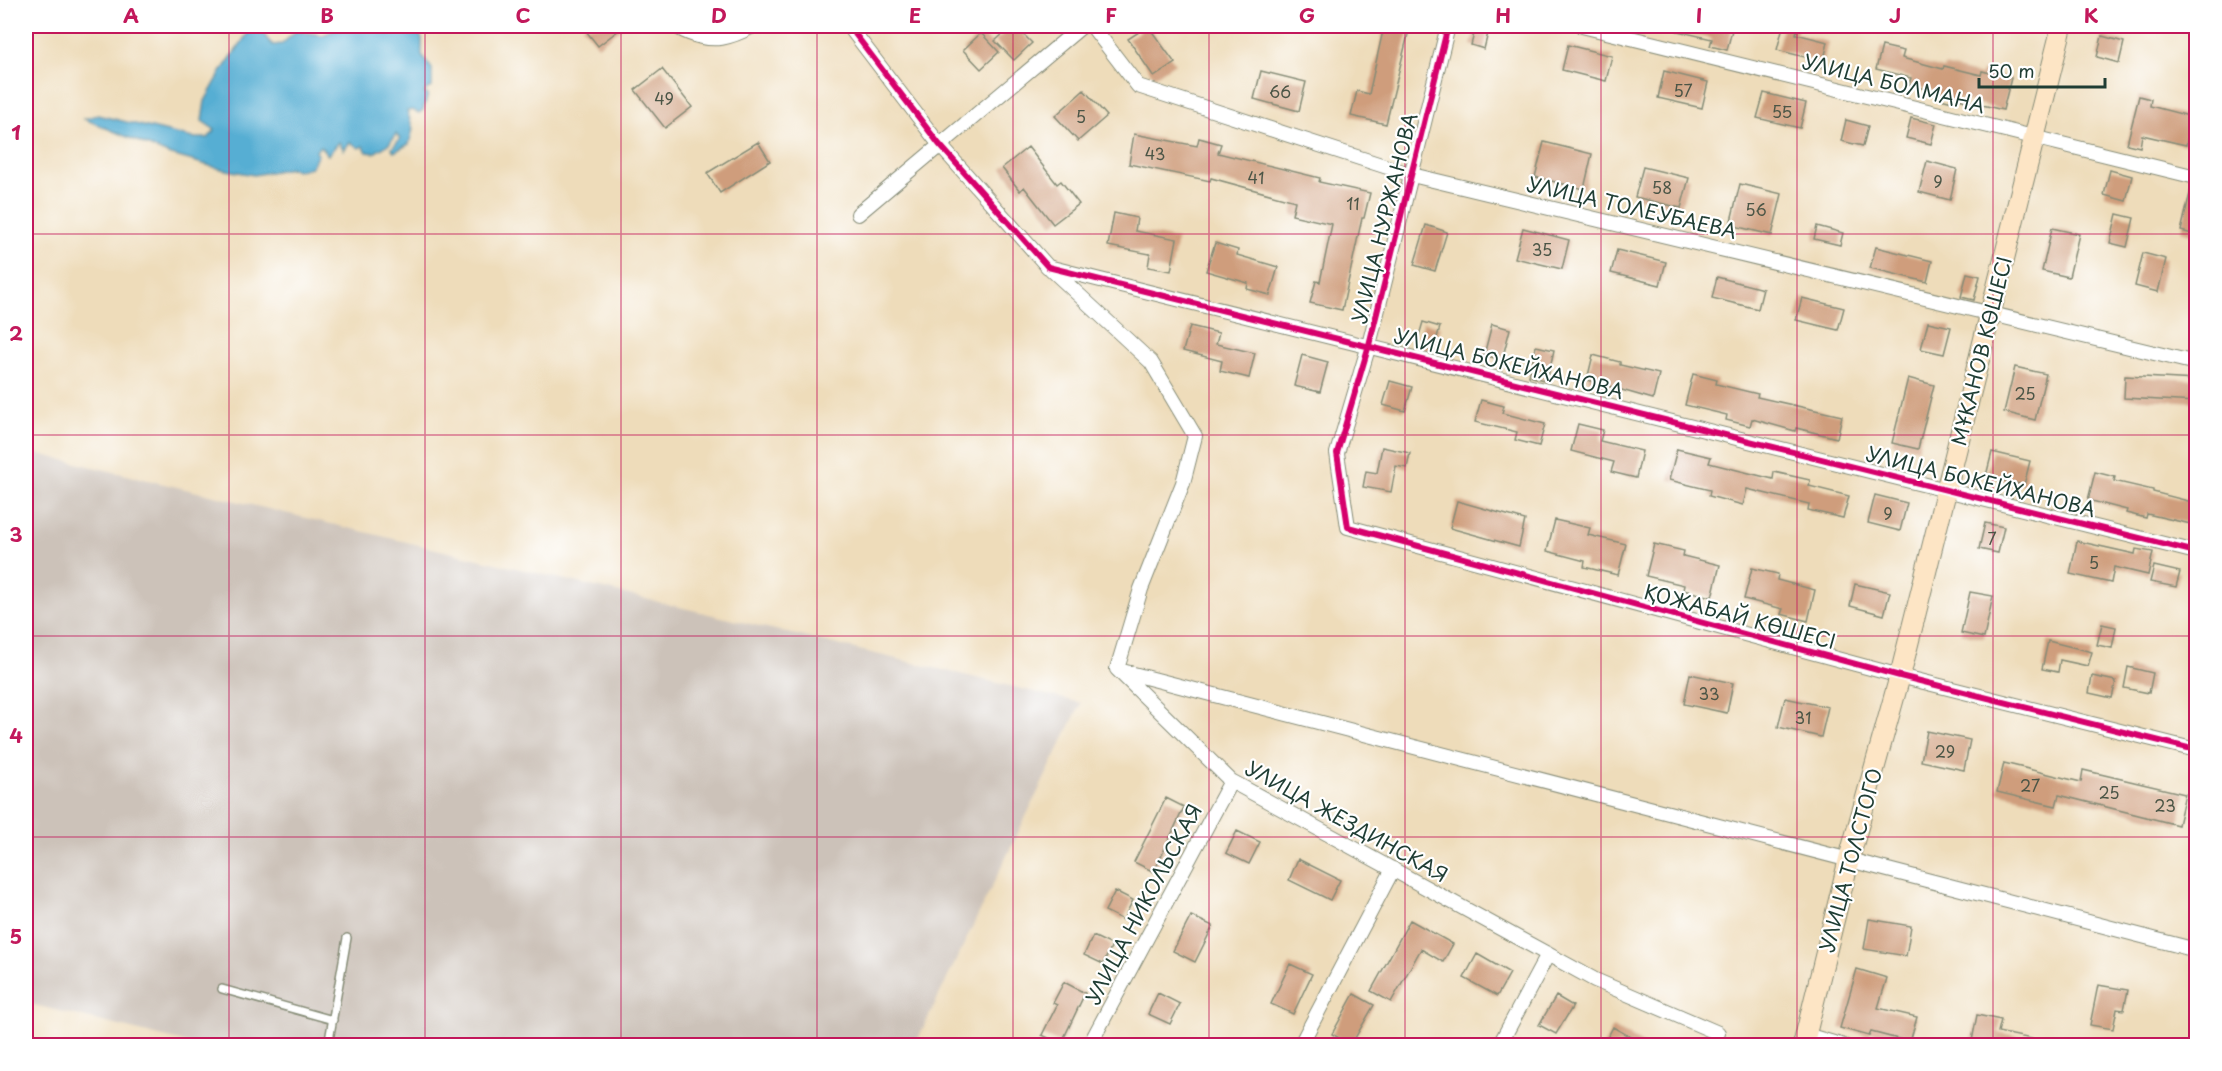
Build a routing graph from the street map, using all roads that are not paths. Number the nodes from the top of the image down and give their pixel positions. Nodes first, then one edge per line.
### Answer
1 (677, 26) edge
2 (753, 26) edge
3 (849, 26) edge
4 (1082, 26) edge
5 (1092, 26) edge
6 (1448, 26) edge
7 (1582, 26) edge
8 (2062, 26) edge
9 (2034, 139) junction
10 (939, 144) junction
11 (1412, 175) junction
12 (2196, 177) edge
13 (858, 214) dead end
14 (1048, 267) junction
15 (1990, 313) junction
16 (1369, 345) junction
17 (2196, 363) edge
18 (1338, 453) joint
19 (1946, 490) junction
20 (2196, 552) edge
21 (1118, 669) junction
22 (1900, 676) junction
23 (2196, 750) edge
24 (1231, 780) junction
25 (1849, 859) junction
26 (1393, 869) junction
27 (346, 938) dead end
28 (2196, 950) edge
29 (1548, 954) junction
30 (222, 989) dead end
31 (333, 1020) junction
32 (1804, 1040) edge
33 (328, 1046) edge
34 (1089, 1046) edge
35 (1300, 1046) edge
36 (1499, 1046) edge
37 (1712, 1046) edge
38 (1844, 1046) edge

1 - 2 street
3 - 10 street
4 - 10 street
5 - 11 street, УЛИЦА ТОЛЕУБАЕВА
6 - 11 street, УЛИЦА НУРЖАНОВА
7 - 9 street, УЛИЦА БОЛМАНА
8 - 9 street, МҰКАНОВ КӨШЕСІ
9 - 12 street, УЛИЦА БОЛМАНА
9 - 15 street, МҰКАНОВ КӨШЕСІ
10 - 13 street
10 - 14 street
11 - 15 street, УЛИЦА ТОЛЕУБАЕВА
11 - 16 street, УЛИЦА НУРЖАНОВА
14 - 16 street, УЛИЦА БОКЕЙХАНОВА
14 - 21 street
15 - 17 street, УЛИЦА ТОЛЕУБАЕВА
15 - 19 street, МҰКАНОВ КӨШЕСІ
16 - 18 street, УЛИЦА НУРЖАНОВА
16 - 19 street, УЛИЦА БОКЕЙХАНОВА
18 - 22 street, ҚОЖАБАЙ КӨШЕСІ
19 - 20 street, УЛИЦА БОКЕЙХАНОВА
19 - 22 street, МҰКАНОВ КӨШЕСІ
21 - 24 street, УЛИЦА ЖЕЗДИНСКАЯ
21 - 25 street
22 - 23 street, ҚОЖАБАЙ КӨШЕСІ
22 - 25 street, УЛИЦА ТОЛСТОГО
24 - 26 street, УЛИЦА ЖЕЗДИНСКАЯ
24 - 34 street, УЛИЦА НИКОЛЬСКАЯ
25 - 28 street
25 - 32 street, УЛИЦА ТОЛСТОГО
26 - 29 street, УЛИЦА ЖЕЗДИНСКАЯ
26 - 35 street
27 - 31 lane
29 - 36 street
29 - 37 street, УЛИЦА ЖЕЗДИНСКАЯ
30 - 31 lane
31 - 33 lane
32 - 38 street

